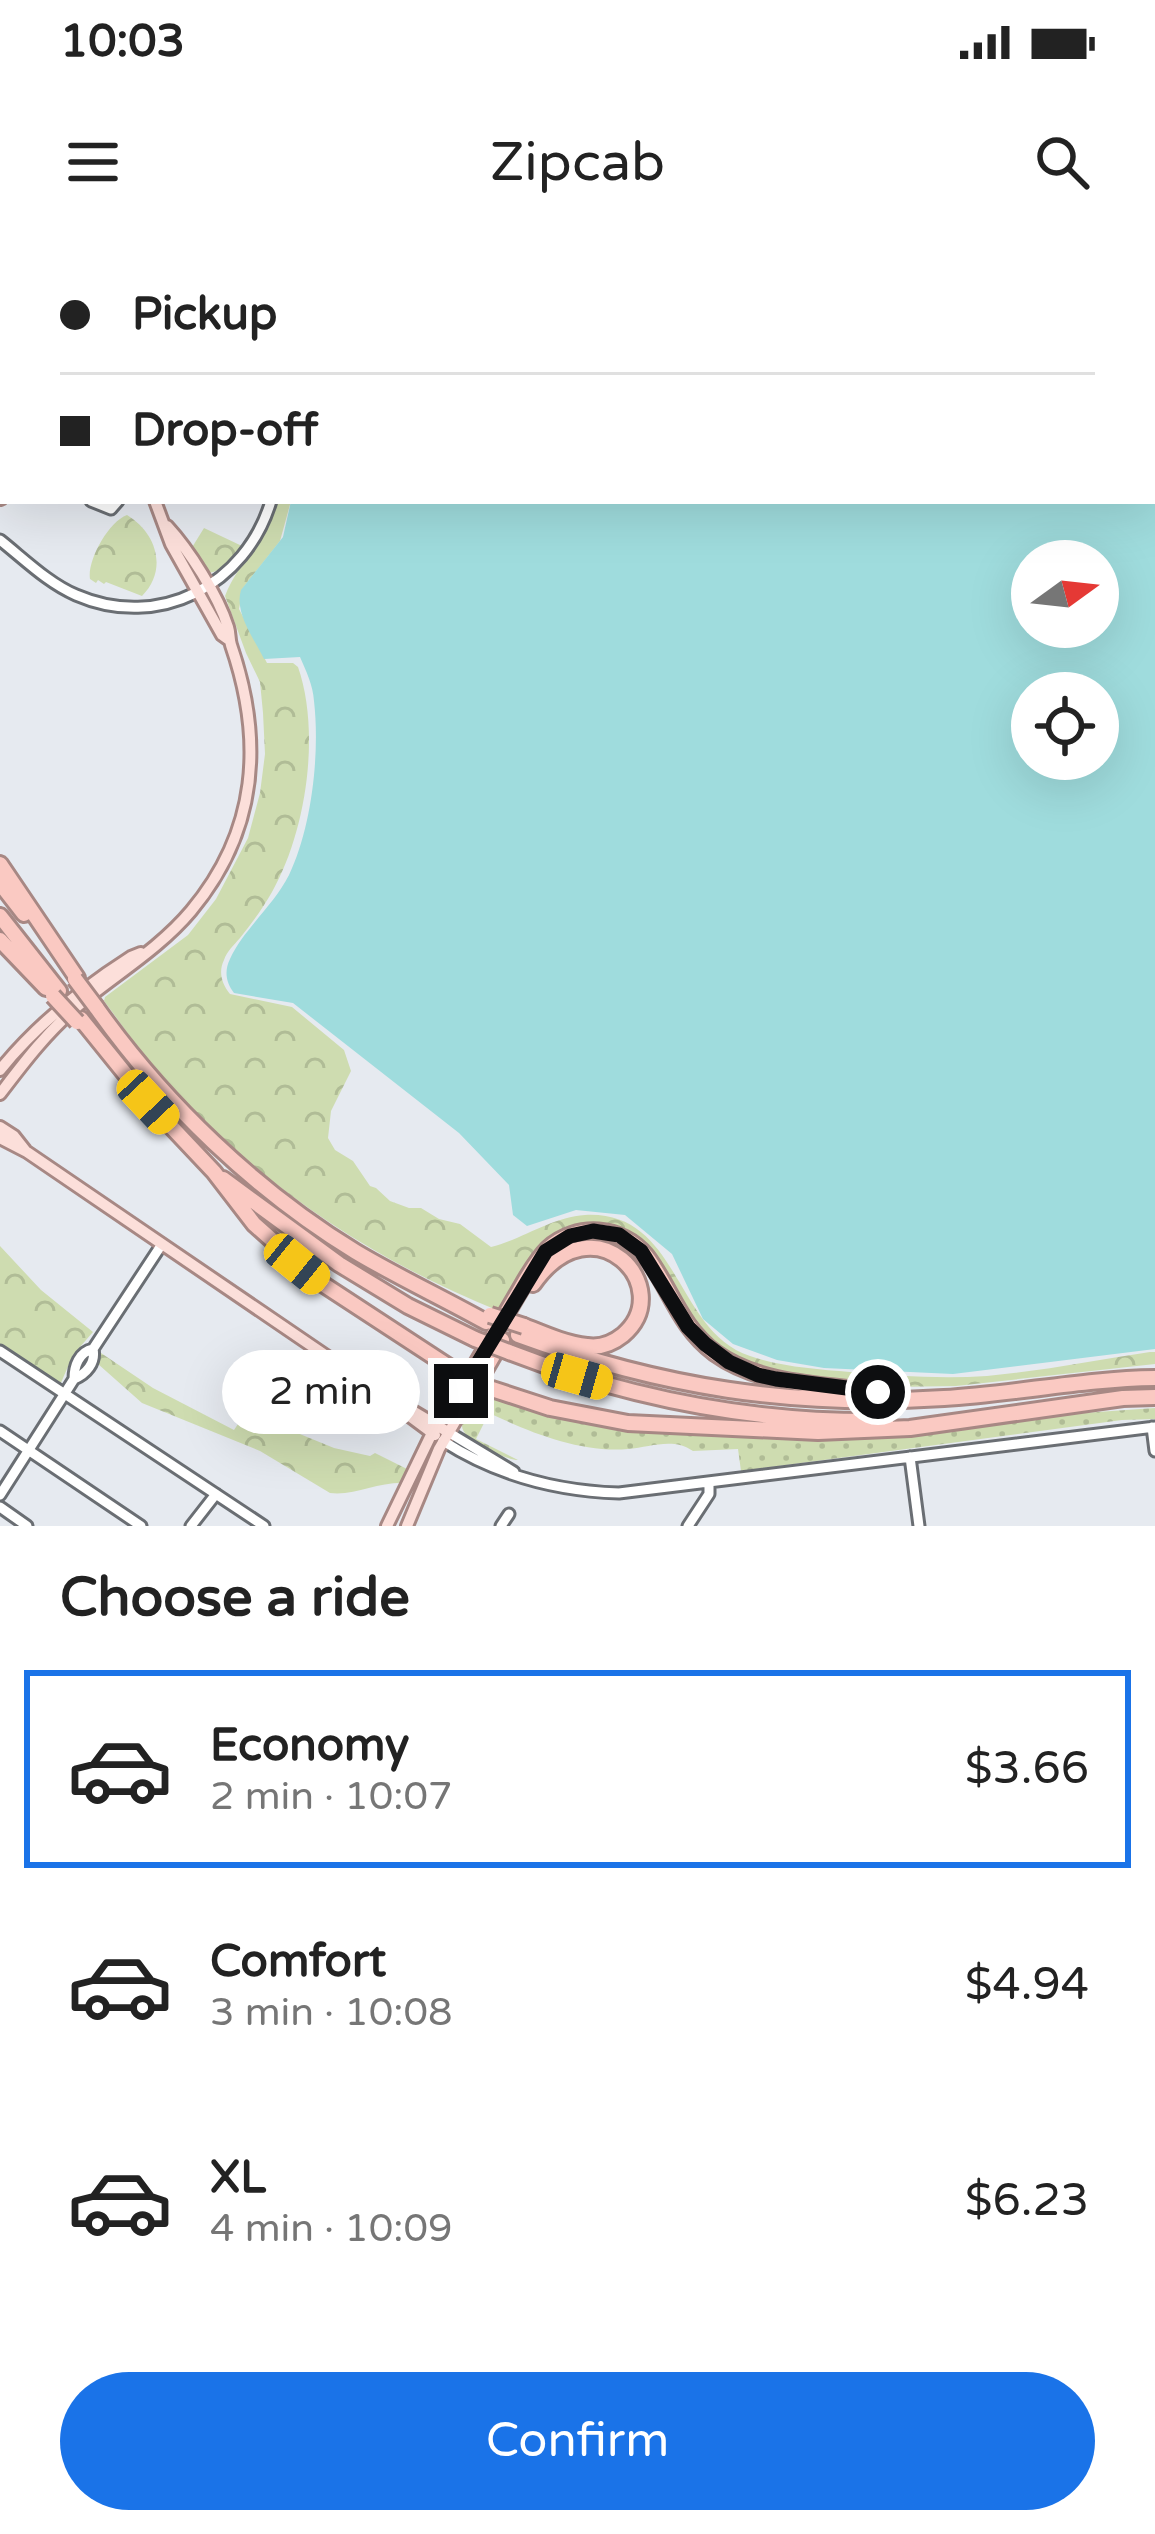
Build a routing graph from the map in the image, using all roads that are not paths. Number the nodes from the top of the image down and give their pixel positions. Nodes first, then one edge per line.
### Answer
1 (156, 504) edge
2 (270, 504) edge
3 (0, 540) edge
4 (202, 590) junction
5 (0, 864) edge
6 (0, 883) edge
7 (0, 916) edge
8 (0, 940) edge
9 (145, 952) junction
10 (76, 979) junction
11 (56, 994) junction
12 (0, 1070) edge
13 (0, 1094) edge
14 (0, 1127) edge
15 (0, 1138) edge
16 (27, 1152) junction
17 (214, 1172) junction
18 (162, 1244) junction
19 (521, 1331) junction
20 (0, 1351) edge
21 (1155, 1378) edge
22 (64, 1394) junction
23 (465, 1395) junction
24 (1155, 1397) edge
25 (924, 1400) junction
26 (957, 1420) junction
27 (1153, 1427) edge
28 (0, 1431) edge
29 (440, 1433) junction
30 (27, 1450) junction
31 (1155, 1451) edge
32 (910, 1457) junction
33 (709, 1483) junction
34 (215, 1494) junction
35 (0, 1495) edge
36 (0, 1507) edge
37 (509, 1514) dead end
38 (259, 1524) edge
39 (27, 1526) edge
40 (141, 1526) edge
41 (191, 1526) edge
42 (387, 1526) edge
43 (407, 1526) edge
44 (501, 1526) edge
45 (688, 1526) edge
46 (919, 1526) edge

1 - 4 main road
2 - 4 street
3 - 4 street
4 - 9 main road
5 - 10 highway
6 - 10 highway
7 - 11 highway
8 - 11 highway
9 - 12 main road
9 - 13 main road
10 - 19 highway, bridge
11 - 17 highway, bridge
14 - 16 main road
15 - 16 main road
16 - 18 main road
17 - 23 highway
17 - 26 highway, bridge
18 - 22 street
18 - 29 main road
19 - 23 highway
19 - 25 highway
20 - 22 street
21 - 25 highway
22 - 30 street
22 - 34 street
23 - 25 highway
23 - 26 highway
23 - 29 main road
24 - 26 highway
27 - 31 street
27 - 32 street
28 - 30 street
29 - 33 street
29 - 42 main road
29 - 43 main road
30 - 35 street
30 - 40 street
32 - 33 street
32 - 46 street
33 - 45 street
34 - 38 street
34 - 41 street
36 - 39 street
37 - 44 street

